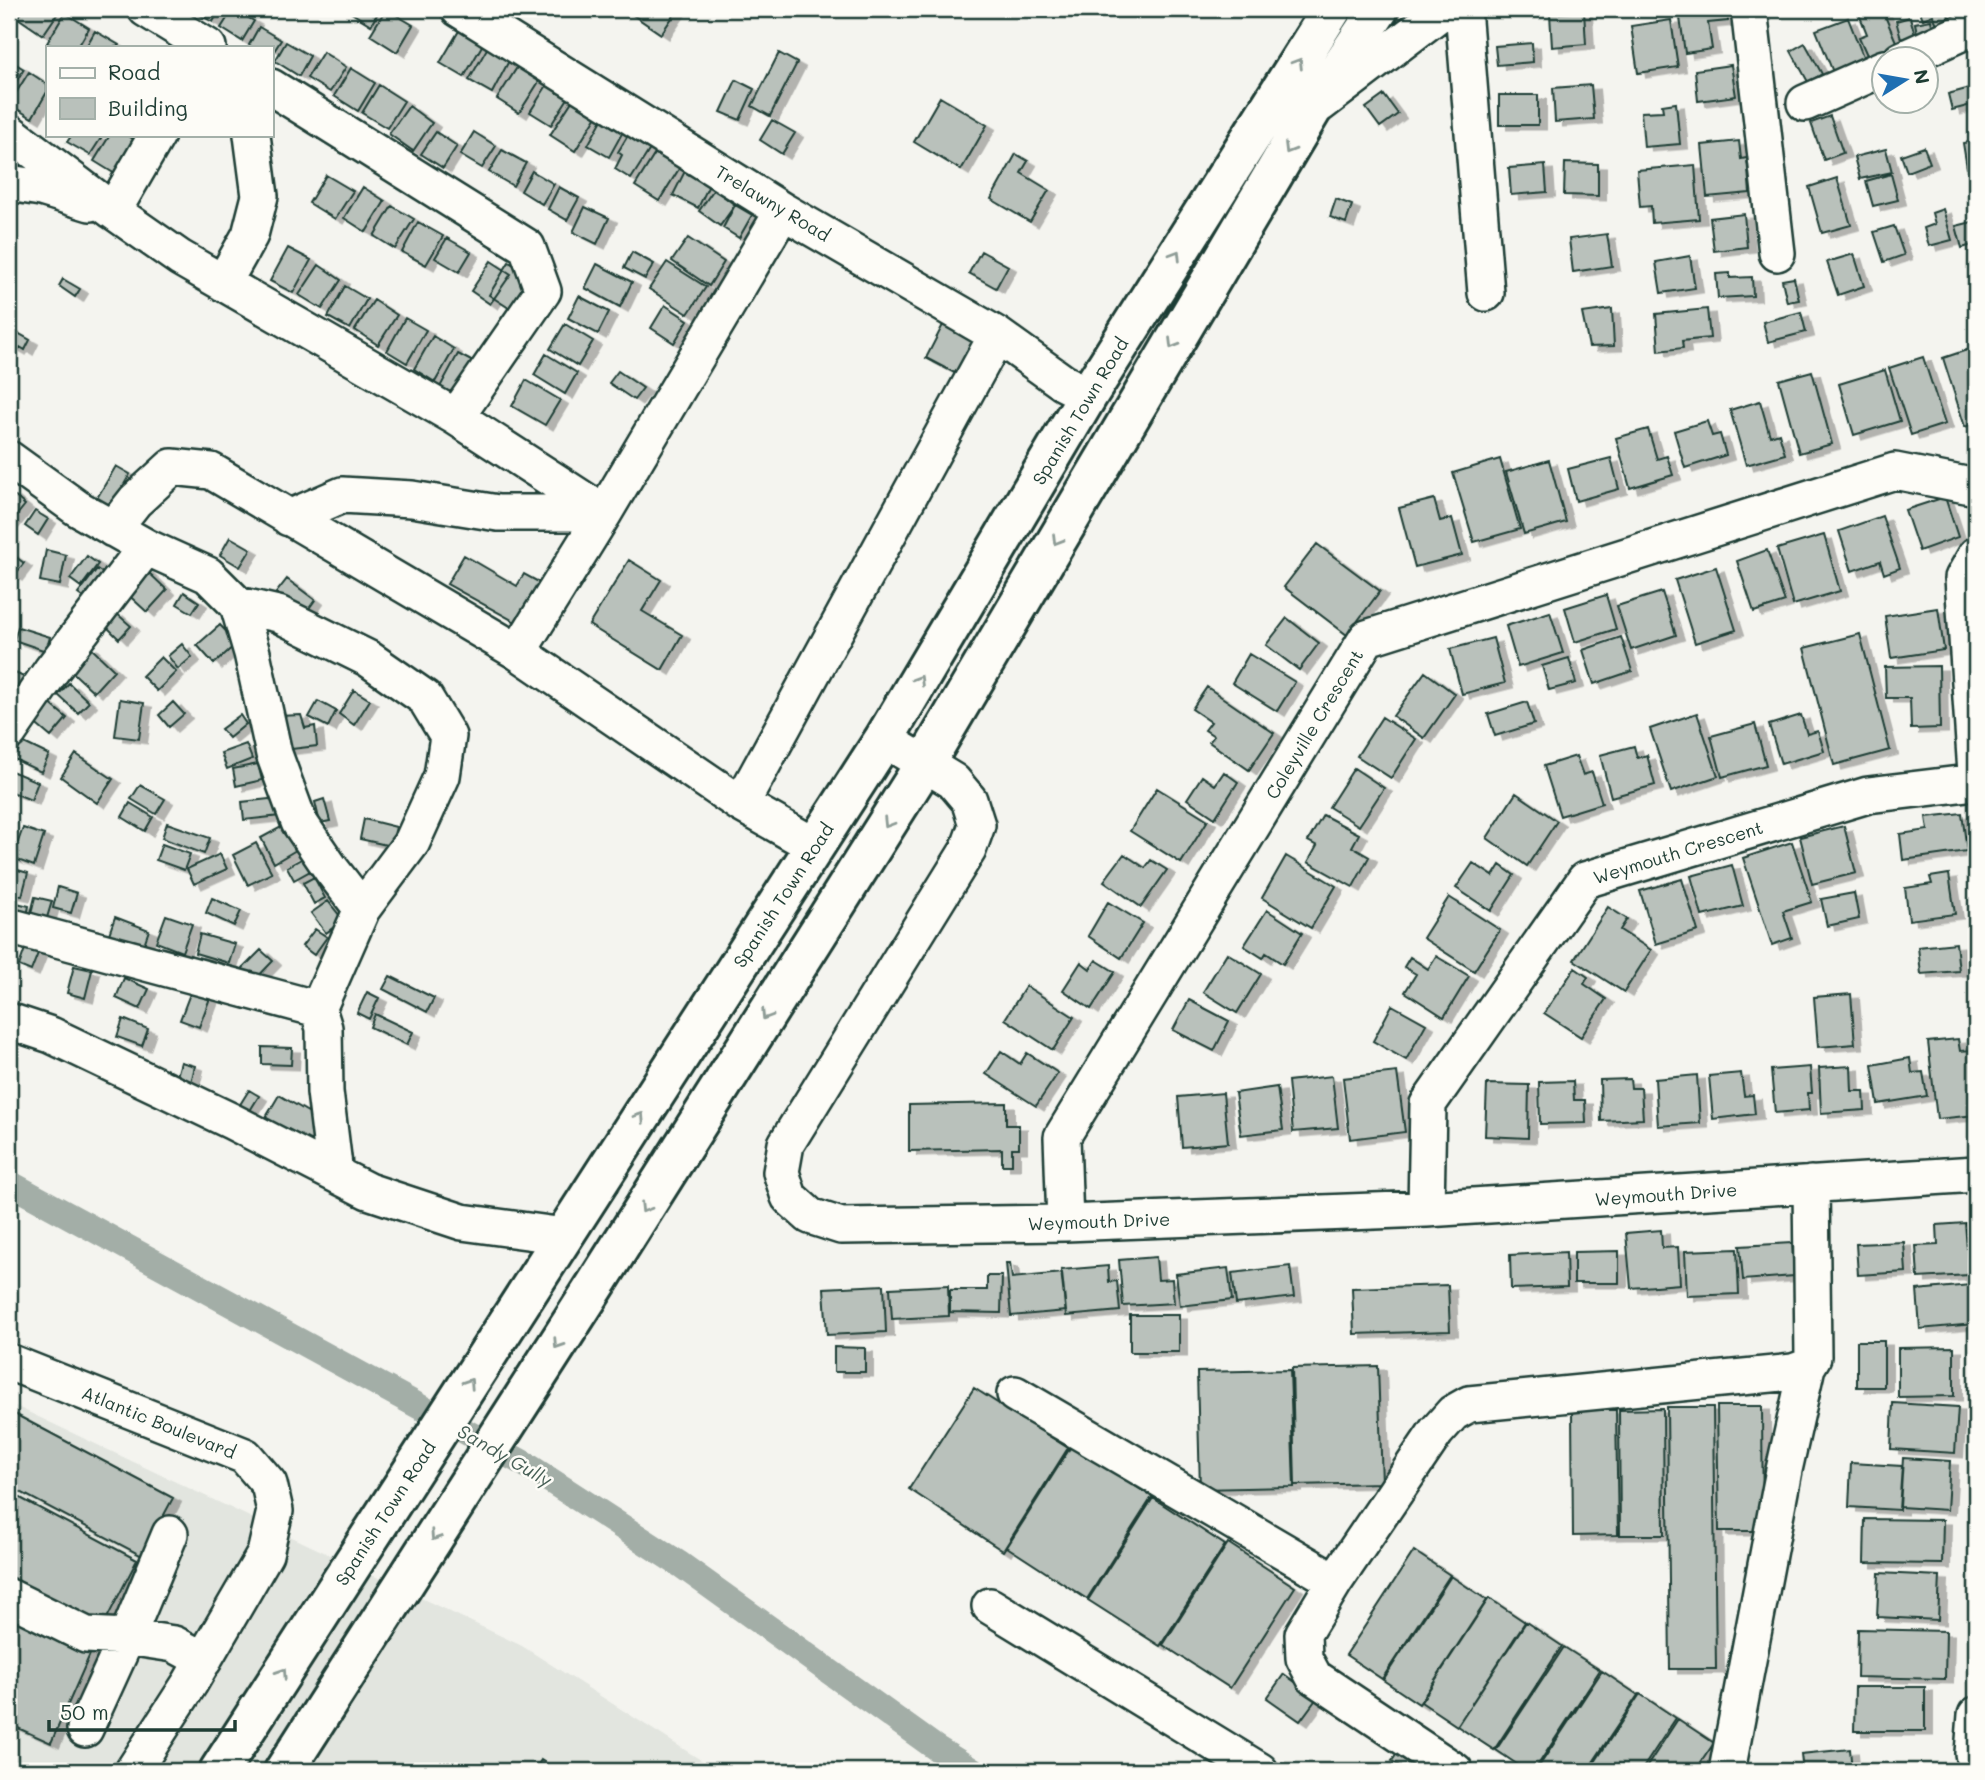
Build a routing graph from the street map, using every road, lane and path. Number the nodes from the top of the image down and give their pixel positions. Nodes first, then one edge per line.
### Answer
1 (146, 9) edge
2 (458, 9) edge
3 (1332, 9) edge
4 (1379, 9) edge
5 (1445, 9) edge
6 (1463, 9) edge
7 (1749, 9) edge
8 (1976, 26) edge
9 (206, 46) edge
10 (1932, 46) edge
11 (1870, 74) edge
12 (273, 88) edge
13 (1805, 103) dead end
14 (1311, 111) junction
15 (9, 132) edge
16 (156, 136) edge
17 (252, 136) edge
18 (9, 183) edge
19 (113, 211) junction
20 (783, 211) junction
21 (1777, 253) dead end
22 (223, 282) junction
23 (1486, 293) dead end
24 (997, 335) junction
25 (1088, 395) junction
26 (456, 417) junction
27 (9, 459) edge
28 (1976, 487) edge
29 (604, 513) junction
30 (289, 518) junction
31 (113, 528) junction
32 (146, 547) junction
33 (1976, 555) edge
34 (238, 605) junction
35 (518, 652) junction
36 (9, 732) edge
37 (884, 739) junction
38 (924, 765) junction
39 (1976, 774) edge
40 (1976, 782) edge
41 (741, 804) junction
42 (815, 846) junction
43 (362, 909) junction
44 (11, 935) edge
45 (318, 1009) junction
46 (9, 1021) edge
47 (335, 1174) junction
48 (1976, 1174) edge
49 (1811, 1184) junction
50 (1426, 1209) junction
51 (1065, 1223) junction
52 (564, 1236) junction
53 (9, 1362) edge
54 (1807, 1367) junction
55 (1016, 1394) dead end
56 (170, 1534) dead end
57 (1335, 1581) junction
58 (9, 1597) edge
59 (990, 1606) dead end
60 (127, 1637) junction
61 (204, 1660) junction
62 (1976, 1715) edge
63 (85, 1729) dead end
64 (1976, 1770) edge
65 (133, 1771) edge
66 (219, 1771) edge
67 (284, 1771) edge
68 (1260, 1771) edge
69 (1455, 1771) edge
70 (1727, 1771) edge

1 - 9 street
2 - 20 street, Trelawny Road
25 -> 3 highway, Spanish Town Road
4 - 14 highway
5 - 14 street
6 - 23 street
7 - 21 street
8 - 10 street
11 - 13 street
12 - 26 street
14 -> 38 highway
15 - 19 street
16 - 19 street
17 - 22 street
18 - 19 street
19 - 22 street
20 - 24 street, Trelawny Road
20 - 29 street
22 - 26 street
24 - 25 street, Trelawny Road
24 - 41 street
37 -> 25 highway, Spanish Town Road
26 - 29 street
27 - 31 street
28 - 51 street, Coleyville Crescent
29 - 30 street
29 - 35 street
30 - 31 street
30 - 35 street
31 - 32 street
32 - 34 street
32 - 36 street
33 - 39 street
34 - 43 street
34 - 43 street
35 - 41 street
37 - 38 street, Weymouth Drive
37 - 42 highway, Spanish Town Road
38 - 51 street, Weymouth Drive
38 -> 67 highway
40 - 50 street, Weymouth Crescent
41 - 42 street
52 -> 42 highway, Spanish Town Road
43 - 45 street
44 - 45 street
45 - 47 street
46 - 47 street
47 - 52 street
48 - 49 street, Weymouth Drive
49 - 50 street, Weymouth Drive
49 - 54 street
50 - 51 street, Weymouth Drive
66 -> 52 highway, Spanish Town Road
53 - 61 street, Atlantic Boulevard
54 - 57 street
54 - 70 street
55 - 57 street
56 - 60 street
57 - 69 street
58 - 60 street
59 - 68 street
60 - 61 street
60 - 63 street
61 - 65 street, Atlantic Boulevard
62 - 64 street

